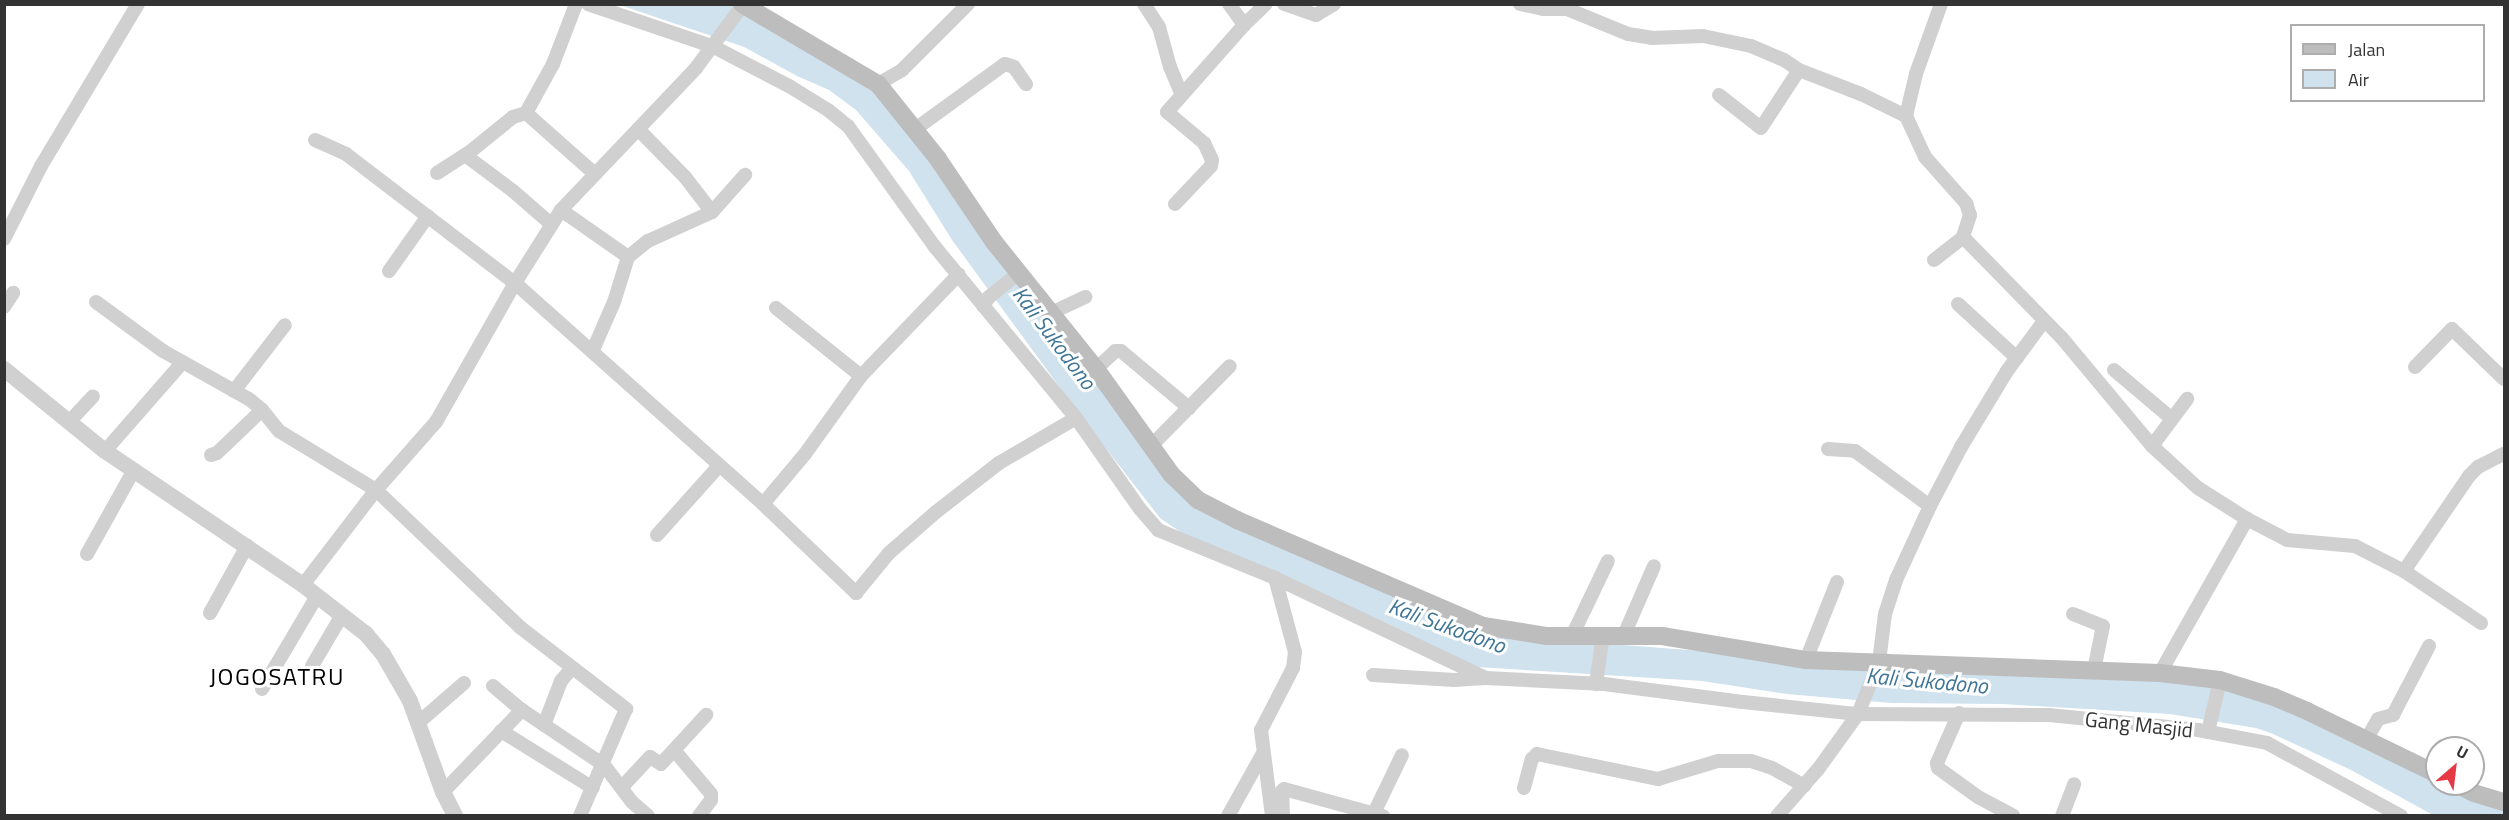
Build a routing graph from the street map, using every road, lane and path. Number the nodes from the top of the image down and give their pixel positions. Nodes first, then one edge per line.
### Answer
1 (138, 4) edge
2 (576, 4) edge
3 (588, 4) edge
4 (968, 4) edge
5 (1144, 4) edge
6 (1229, 4) edge
7 (1266, 4) edge
8 (1284, 4) edge
9 (1334, 4) edge
10 (1520, 4) edge
11 (1941, 4) edge
12 (742, 6) edge
13 (1312, 10) edge
14 (1244, 25) junction
15 (716, 44) junction
16 (1799, 70) junction
17 (878, 84) junction
18 (1026, 84) dead end
19 (1182, 93) junction
20 (1719, 95) dead end
21 (526, 113) junction
22 (1906, 116) junction
23 (638, 129) junction
24 (914, 130) junction
25 (315, 140) dead end
26 (465, 155) junction
27 (437, 173) dead end
28 (594, 174) junction
29 (745, 175) dead end
30 (1175, 204) dead end
31 (561, 210) junction
32 (711, 212) junction
33 (428, 216) junction
34 (550, 224) junction
35 (1963, 237) junction
36 (4, 239) edge
37 (628, 257) junction
38 (1934, 260) dead end
39 (389, 271) dead end
40 (959, 274) junction
41 (1018, 274) junction
42 (514, 283) junction
43 (13, 293) dead end
44 (1086, 297) dead end
45 (96, 302) dead end
46 (986, 302) junction
47 (1958, 304) dead end
48 (4, 307) edge
49 (776, 308) dead end
50 (1051, 313) junction
51 (2044, 321) junction
52 (285, 326) dead end
53 (593, 350) junction
54 (2017, 358) junction
55 (183, 362) junction
56 (1230, 366) dead end
57 (2415, 366) dead end
58 (4, 369) edge
59 (1096, 369) junction
60 (2114, 370) dead end
61 (861, 376) junction
62 (2505, 379) edge
63 (234, 391) junction
64 (93, 396) dead end
65 (2187, 399) dead end
66 (1189, 408) junction
67 (262, 410) junction
68 (1076, 418) junction
69 (2171, 418) junction
70 (69, 422) junction
71 (1151, 446) junction
72 (2152, 446) junction
73 (1828, 449) dead end
74 (105, 451) junction
75 (2505, 454) edge
76 (210, 455) dead end
77 (719, 466) junction
78 (134, 470) junction
79 (376, 490) junction
80 (763, 504) junction
81 (1930, 506) junction
82 (2247, 519) junction
83 (657, 535) dead end
84 (246, 546) junction
85 (87, 554) dead end
86 (1608, 561) dead end
87 (1654, 566) dead end
88 (2404, 571) junction
89 (1283, 582) junction
90 (1837, 582) dead end
91 (303, 585) junction
92 (317, 596) junction
93 (210, 613) dead end
94 (2073, 614) dead end
95 (342, 615) junction
96 (2481, 623) dead end
97 (1624, 635) junction
98 (1572, 636) junction
99 (1603, 638) junction
100 (2429, 646) dead end
101 (1806, 660) junction
102 (1878, 663) junction
103 (312, 666) dead end
104 (572, 668) junction
105 (2094, 670) junction
106 (2160, 673) junction
107 (1373, 675) dead end
108 (1486, 678) junction
109 (1597, 681) junction
110 (2220, 682) junction
111 (464, 683) dead end
112 (493, 686) dead end
113 (262, 689) dead end
114 (522, 710) junction
115 (1859, 711) junction
116 (1959, 713) junction
117 (706, 715) dead end
118 (418, 723) junction
119 (544, 725) junction
120 (2209, 728) junction
121 (501, 731) junction
122 (2366, 740) junction
123 (674, 750) junction
124 (1262, 755) junction
125 (1402, 755) dead end
126 (604, 765) junction
127 (2425, 768) edge
128 (2073, 784) dead end
129 (1804, 786) junction
130 (621, 787) junction
131 (594, 788) junction
132 (1524, 788) dead end
133 (443, 792) junction
134 (2485, 795) edge
135 (2505, 802) edge
136 (1379, 814) edge
137 (455, 816) edge
138 (580, 816) edge
139 (648, 816) edge
140 (699, 816) edge
141 (1228, 816) edge
142 (1272, 816) edge
143 (1283, 816) edge
144 (1777, 816) edge
145 (2013, 816) edge
146 (2062, 816) edge
147 (2401, 816) edge

1 - 36 street
2 - 21 street
3 - 15 street
4 - 17 street
5 - 19 street
6 - 14 street
7 - 14 street
8 - 13 street
9 - 13 street
10 - 16 street
11 - 22 street
12 - 15 street
12 - 17 main road
14 - 19 street
15 - 23 street
15 - 40 street
16 - 20 street
16 - 22 street
17 - 24 main road
18 - 24 street
19 - 30 street
21 - 26 street
21 - 28 street
22 - 35 street
23 - 28 street
23 - 32 street
24 - 41 main road
25 - 33 street
26 - 27 street
26 - 34 street
28 - 31 street
29 - 32 street
31 - 34 street
31 - 37 street
32 - 37 street
33 - 39 street
33 - 42 street
34 - 42 street
35 - 38 street
35 - 51 street
37 - 53 street
40 - 46 street
40 - 61 street
41 - 46 street
41 - 50 main road
42 - 53 street
42 - 79 street
43 - 48 street
44 - 50 street
45 - 55 street
46 - 68 street
47 - 54 street
49 - 61 street
50 - 59 main road
51 - 54 street
51 - 72 street
52 - 63 street
53 - 77 street
54 - 81 street
55 - 63 street
55 - 74 street
56 - 66 street
57 - 62 street
58 - 70 street
59 - 66 street
59 - 71 main road
60 - 69 street
61 - 80 street
63 - 67 street
64 - 70 street
65 - 69 street
66 - 71 street
67 - 76 street
67 - 79 street
68 - 80 street
68 - 89 street
69 - 72 street
70 - 74 street
71 - 98 main road
72 - 82 street
73 - 81 street
74 - 78 street
75 - 88 street
77 - 80 street
77 - 83 street
78 - 84 street
78 - 85 street
79 - 91 street
79 - 104 street
81 - 102 street
82 - 88 street
82 - 106 street
84 - 91 street
84 - 93 street
86 - 98 street
87 - 97 street
88 - 96 street
89 - 108 street
89 - 124 street
90 - 101 street
91 - 92 street
92 - 95 street
92 - 113 street
94 - 105 street
95 - 103 street
95 - 118 street
97 - 99 main road
97 - 101 main road
98 - 99 main road
99 - 109 street
100 - 122 street
101 - 102 main road
102 - 105 main road
102 - 115 street
104 - 119 street
104 - 126 street
105 - 106 main road
106 - 110 main road
107 - 108 street, Gang Masjid
108 - 109 street, Gang Masjid
109 - 115 street, Gang Masjid
110 - 120 street
110 - 122 main road
111 - 118 street
112 - 114 street
114 - 119 street
114 - 121 street
115 - 116 street, Gang Masjid
115 - 129 street
116 - 120 street, Gang Masjid
116 - 145 street
117 - 123 street
118 - 133 street
119 - 126 street
120 - 147 street, Gang Masjid
121 - 131 street
121 - 133 street
122 - 127 main road
123 - 130 street
123 - 140 street
124 - 141 street
124 - 142 street
125 - 136 street
126 - 130 street
126 - 131 street
128 - 146 street
129 - 132 street
129 - 144 street
130 - 139 street
131 - 138 street
133 - 137 street
134 - 135 main road
136 - 143 street

